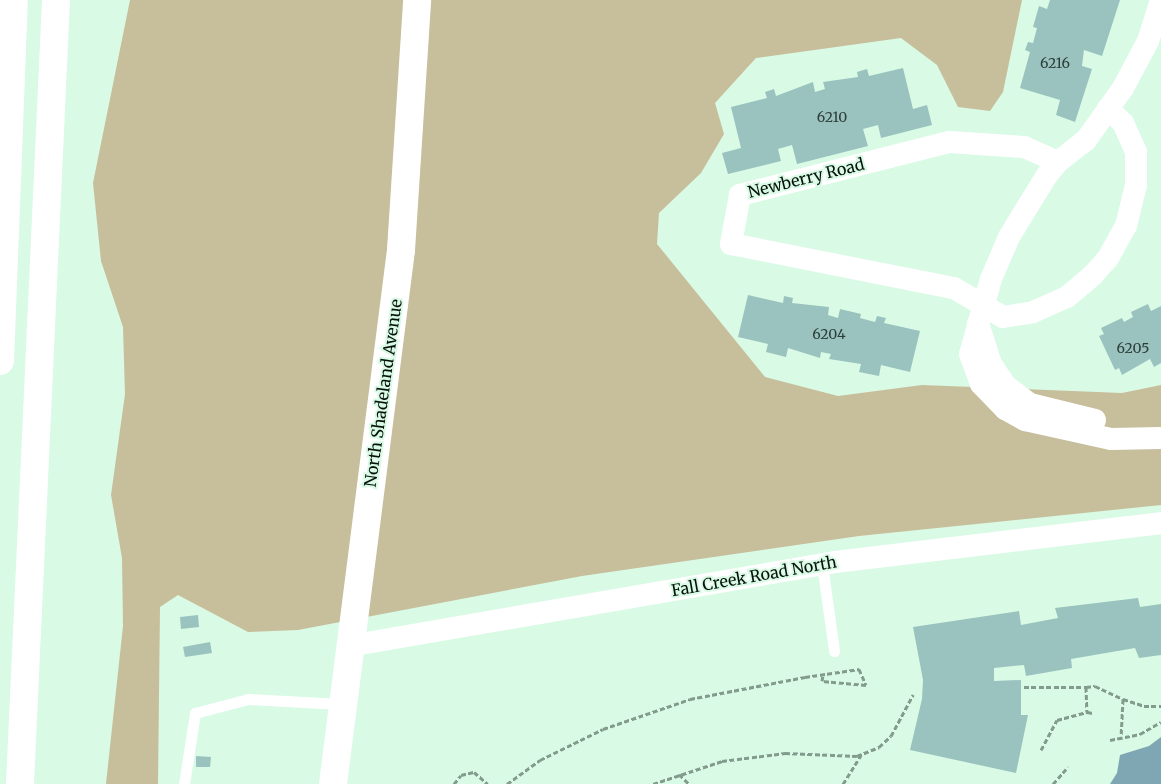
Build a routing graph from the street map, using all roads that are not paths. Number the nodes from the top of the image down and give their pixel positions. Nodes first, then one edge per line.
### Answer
1 (14, 0) edge
2 (56, 0) edge
3 (417, 0) edge
4 (1161, 0) edge
5 (1108, 109) junction
6 (1058, 162) junction
7 (981, 314) junction
8 (0, 361) edge
9 (1161, 424) edge
10 (1161, 438) edge
11 (1161, 523) edge
12 (822, 564) junction
13 (349, 646) junction
14 (834, 651) dead end
15 (341, 704) junction
16 (20, 784) edge
17 (184, 784) edge
18 (333, 784) edge

1 - 8 main road
2 - 16 main road
3 - 13 main road, North Shadeland Avenue
4 - 5 street
5 - 6 street
5 - 7 street, Newberry Road
6 - 7 street
6 - 7 street, Newberry Road
7 - 9 street
7 - 10 street
11 - 12 street, Fall Creek Road North
12 - 13 street, Fall Creek Road North
12 - 14 lane
13 - 15 main road, North Shadeland Avenue
15 - 17 lane
15 - 18 main road, North Shadeland Avenue

